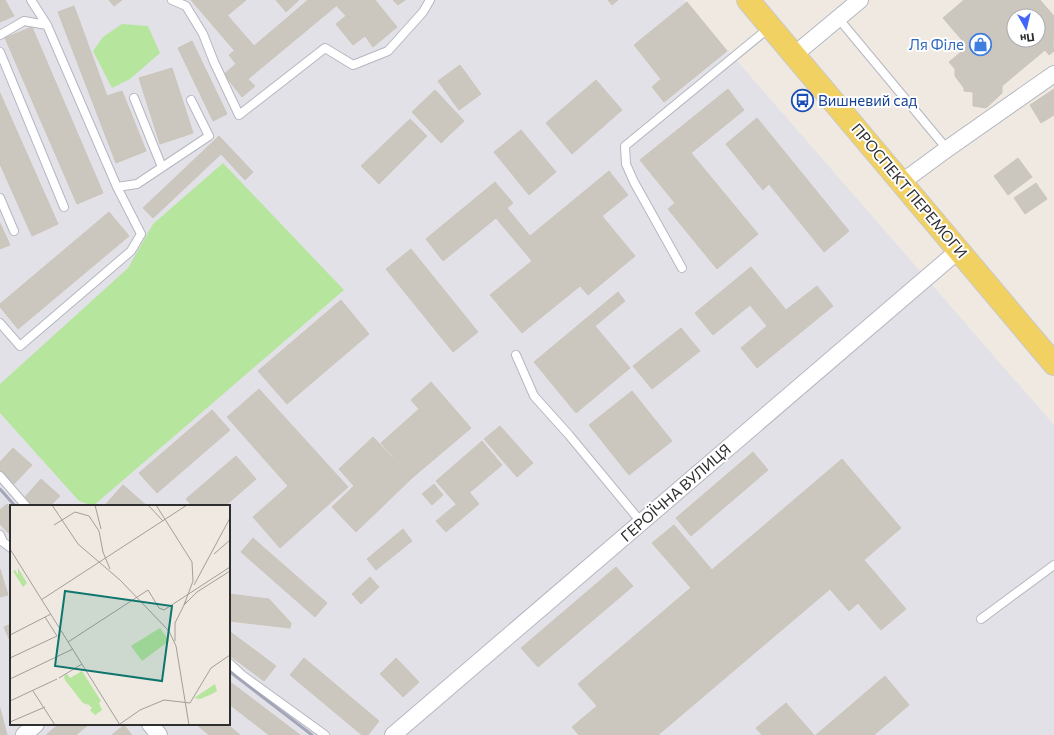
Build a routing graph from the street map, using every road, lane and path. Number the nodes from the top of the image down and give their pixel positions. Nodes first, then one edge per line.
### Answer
1 (31, 0) edge
2 (172, 0) edge
3 (430, 0) edge
4 (748, 0) edge
5 (860, 0) edge
6 (838, 18) junction
7 (47, 25) junction
8 (770, 27) junction
9 (0, 35) edge
10 (0, 52) edge
11 (794, 55) junction
12 (1054, 74) edge
13 (134, 98) dead end
14 (191, 100) dead end
15 (947, 149) junction
16 (162, 167) junction
17 (902, 182) junction
18 (117, 187) junction
19 (0, 198) edge
20 (64, 207) dead end
21 (14, 231) dead end
22 (959, 250) junction
23 (682, 268) dead end
24 (0, 323) edge
25 (516, 354) dead end
26 (1054, 364) edge
27 (0, 476) edge
28 (25, 505) edge
29 (641, 522) junction
30 (0, 535) edge
31 (10, 547) edge
32 (1054, 565) edge
33 (981, 619) dead end
34 (230, 664) edge
35 (35, 725) edge
36 (151, 725) edge
37 (24, 735) edge
38 (159, 735) edge
39 (325, 735) edge
40 (393, 735) edge

1 - 7 lane
2 - 3 lane
4 - 8 main road, ПРОСПЕКТ ПЕРЕМОГИ
5 - 6 street
6 - 11 street
6 - 15 lane
7 - 9 lane
7 - 18 lane
8 - 11 main road, ПРОСПЕКТ ПЕРЕМОГИ
8 - 23 lane
10 - 20 lane
11 - 17 main road, ПРОСПЕКТ ПЕРЕМОГИ
12 - 15 street
13 - 16 lane
14 - 16 lane
15 - 17 street
16 - 18 lane
17 - 22 main road, ПРОСПЕКТ ПЕРЕМОГИ
18 - 24 lane
19 - 21 lane
22 - 26 main road, ПРОСПЕКТ ПЕРЕМОГИ
22 - 29 street, ГЕРОЇЧНА ВУЛИЦЯ
25 - 29 lane
27 - 28 lane
29 - 40 street, ГЕРОЇЧНА ВУЛИЦЯ
30 - 31 lane
32 - 33 lane
34 - 39 lane
35 - 37 street
36 - 38 street

